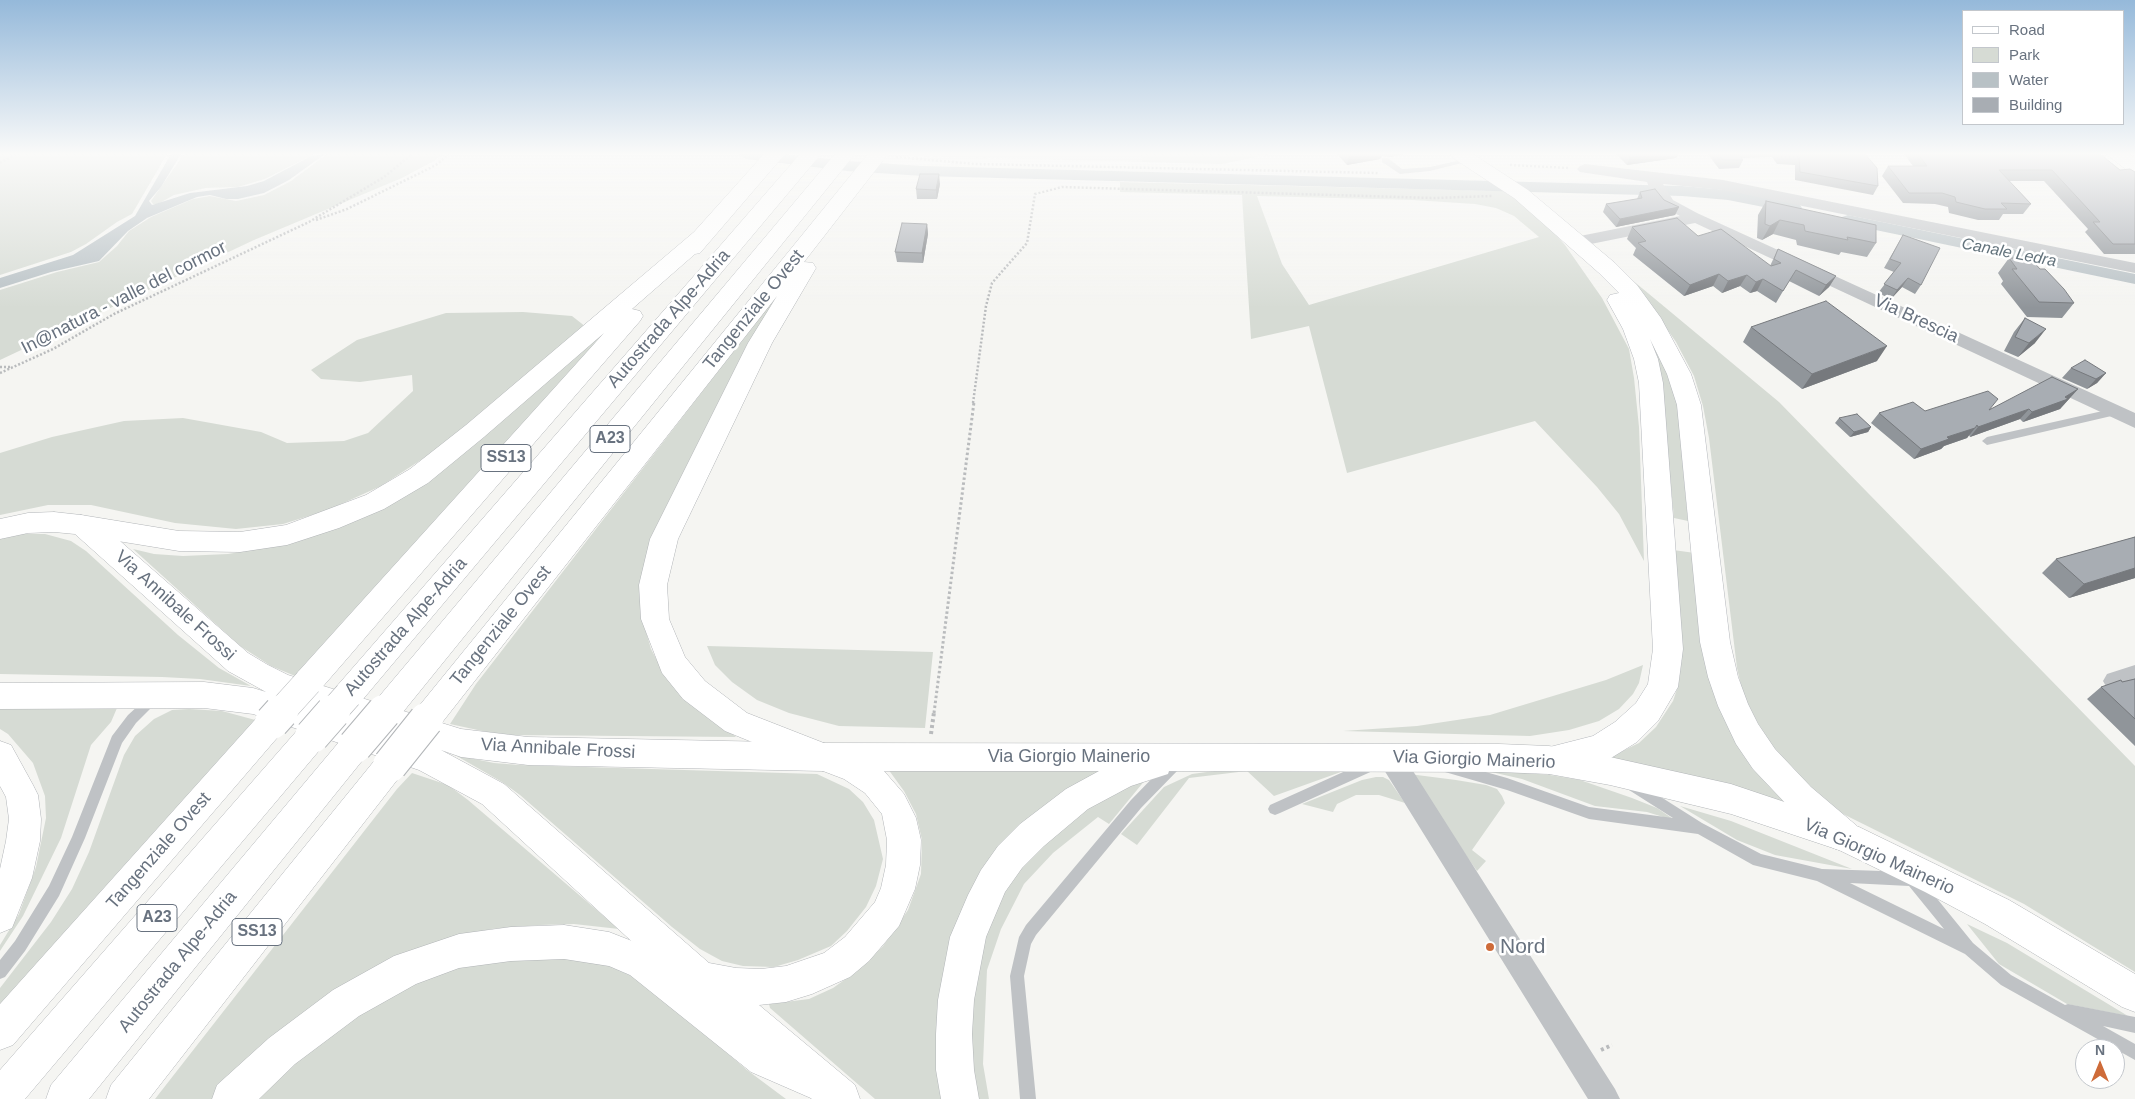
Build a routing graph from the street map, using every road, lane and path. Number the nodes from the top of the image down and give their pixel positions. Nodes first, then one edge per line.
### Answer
1 (336, 205) edge
2 (355, 205) edge
3 (730, 205) edge
4 (766, 205) edge
5 (803, 205) edge
6 (840, 205) edge
7 (851, 205) edge
8 (1033, 205) edge
9 (1535, 205) edge
10 (1672, 205) edge
11 (1824, 205) edge
12 (1697, 218) junction
13 (308, 222) junction
14 (704, 235) junction
15 (1576, 242) junction
16 (2135, 268) edge
17 (0, 367) edge
18 (16, 367) junction
19 (0, 373) edge
20 (2116, 412) junction
21 (2135, 421) edge
22 (1986, 441) dead end
23 (81, 525) junction
24 (0, 529) edge
25 (1661, 531) junction
26 (1703, 539) junction
27 (160, 694) junction
28 (0, 696) edge
29 (0, 755) edge
30 (823, 756) junction
31 (928, 756) junction
32 (1182, 757) junction
33 (1401, 757) junction
34 (1549, 760) junction
35 (1610, 770) junction
36 (1275, 809) dead end
37 (1700, 828) junction
38 (1846, 838) junction
39 (23, 842) junction
40 (1915, 874) junction
41 (1819, 875) junction
42 (0, 879) edge
43 (0, 916) edge
44 (1970, 949) junction
45 (0, 972) edge
46 (701, 980) junction
47 (2135, 994) edge
48 (2055, 1008) junction
49 (2135, 1025) edge
50 (0, 1032) edge
51 (2135, 1052) edge
52 (830, 1091) edge
53 (1029, 1096) edge
54 (0, 1099) edge
55 (65, 1099) edge
56 (125, 1099) edge
57 (232, 1099) edge
58 (960, 1099) edge
59 (1605, 1099) edge

1 - 13 path, In@natura - valle del cormor
2 - 13 path
3 - 14 main road, Tangenziale Ovest / SS13
4 - 54 main road, Autostrada Alpe-Adria / A23, bridge
5 - 55 main road, Autostrada Alpe-Adria / A23, bridge
6 - 56 main road, Tangenziale Ovest / SS13, bridge
7 - 30 main road
8 - 31 path
9 - 15 main road
10 - 12 street, Via Brescia
11 - 16 street
12 - 15 street
12 - 20 street, Via Brescia
13 - 18 path, In@natura - valle del cormor
14 - 23 main road
14 - 50 main road, Tangenziale Ovest / SS13, bridge
15 - 25 main road
15 - 26 main road
17 - 18 path, In@natura - valle del cormor
18 - 19 path
20 - 21 street, Via Brescia
20 - 22 lane
23 - 24 main road
23 - 30 main road, Via Annibale Frossi
25 - 26 main road
25 - 34 main road
26 - 38 main road
27 - 28 main road, Via Annibale Frossi
27 - 45 lane
27 - 46 main road, Via Annibale Frossi
29 - 39 main road
30 - 31 main road, Via Giorgio Mainerio
30 - 46 main road
31 - 32 main road, Via Giorgio Mainerio
32 - 33 main road, Via Giorgio Mainerio
32 - 53 lane
32 - 58 main road
33 - 34 main road, Via Giorgio Mainerio
33 - 36 lane
33 - 37 lane
33 - 59 street
34 - 35 main road, Via Giorgio Mainerio
35 - 37 lane
35 - 38 main road, Via Giorgio Mainerio
37 - 41 lane
38 - 40 main road, Via Giorgio Mainerio
39 - 42 lane
39 - 43 main road
40 - 41 lane
40 - 44 lane
40 - 47 main road, Via Giorgio Mainerio
41 - 44 lane
44 - 48 lane
46 - 52 main road, Via Annibale Frossi
48 - 49 lane
48 - 51 lane
52 - 57 main road

